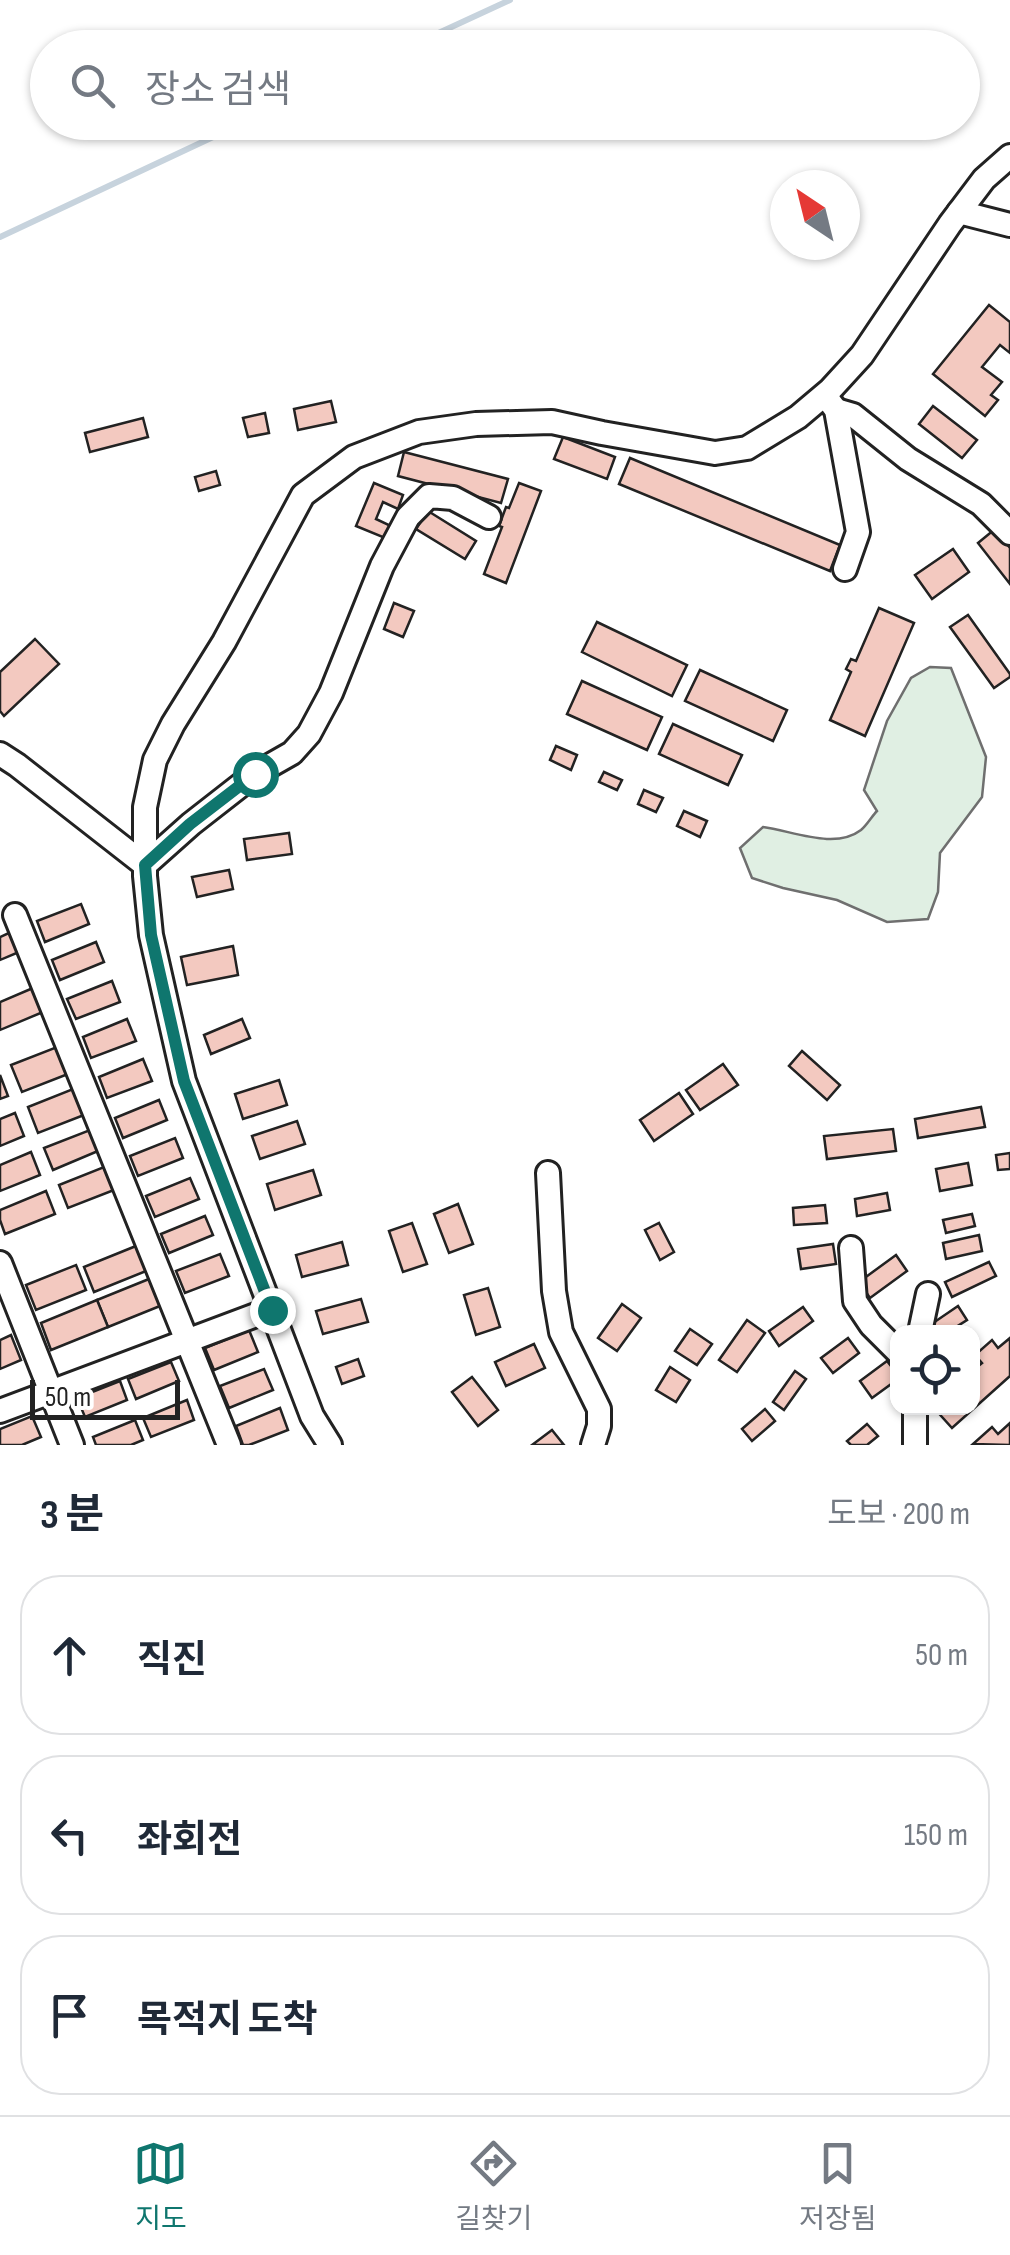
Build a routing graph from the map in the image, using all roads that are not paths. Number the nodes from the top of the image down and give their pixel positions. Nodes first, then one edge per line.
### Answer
1 (1010, 156) edge
2 (959, 212) junction
3 (1010, 224) edge
4 (831, 402) junction
5 (489, 516) dead end
6 (1010, 534) edge
7 (845, 569) dead end
8 (0, 754) edge
9 (145, 865) junction
10 (15, 915) dead end
11 (548, 1173) dead end
12 (851, 1248) dead end
13 (0, 1262) edge
14 (928, 1294) dead end
15 (272, 1310) junction
16 (921, 1325) edge
17 (187, 1343) junction
18 (890, 1344) edge
19 (51, 1392) junction
20 (0, 1411) edge
21 (915, 1415) edge
22 (72, 1445) edge
23 (229, 1445) edge
24 (330, 1445) edge
25 (593, 1445) edge
26 (915, 1445) edge

1 - 2 street
2 - 3 street
2 - 4 street
4 - 6 street
4 - 7 street
4 - 9 street
5 - 9 street
8 - 9 street
9 - 15 street
10 - 17 street
11 - 25 street
12 - 18 street
13 - 19 street
14 - 16 street
15 - 17 street
15 - 24 street
17 - 19 street
17 - 23 street
19 - 20 street
19 - 22 street
21 - 26 street

